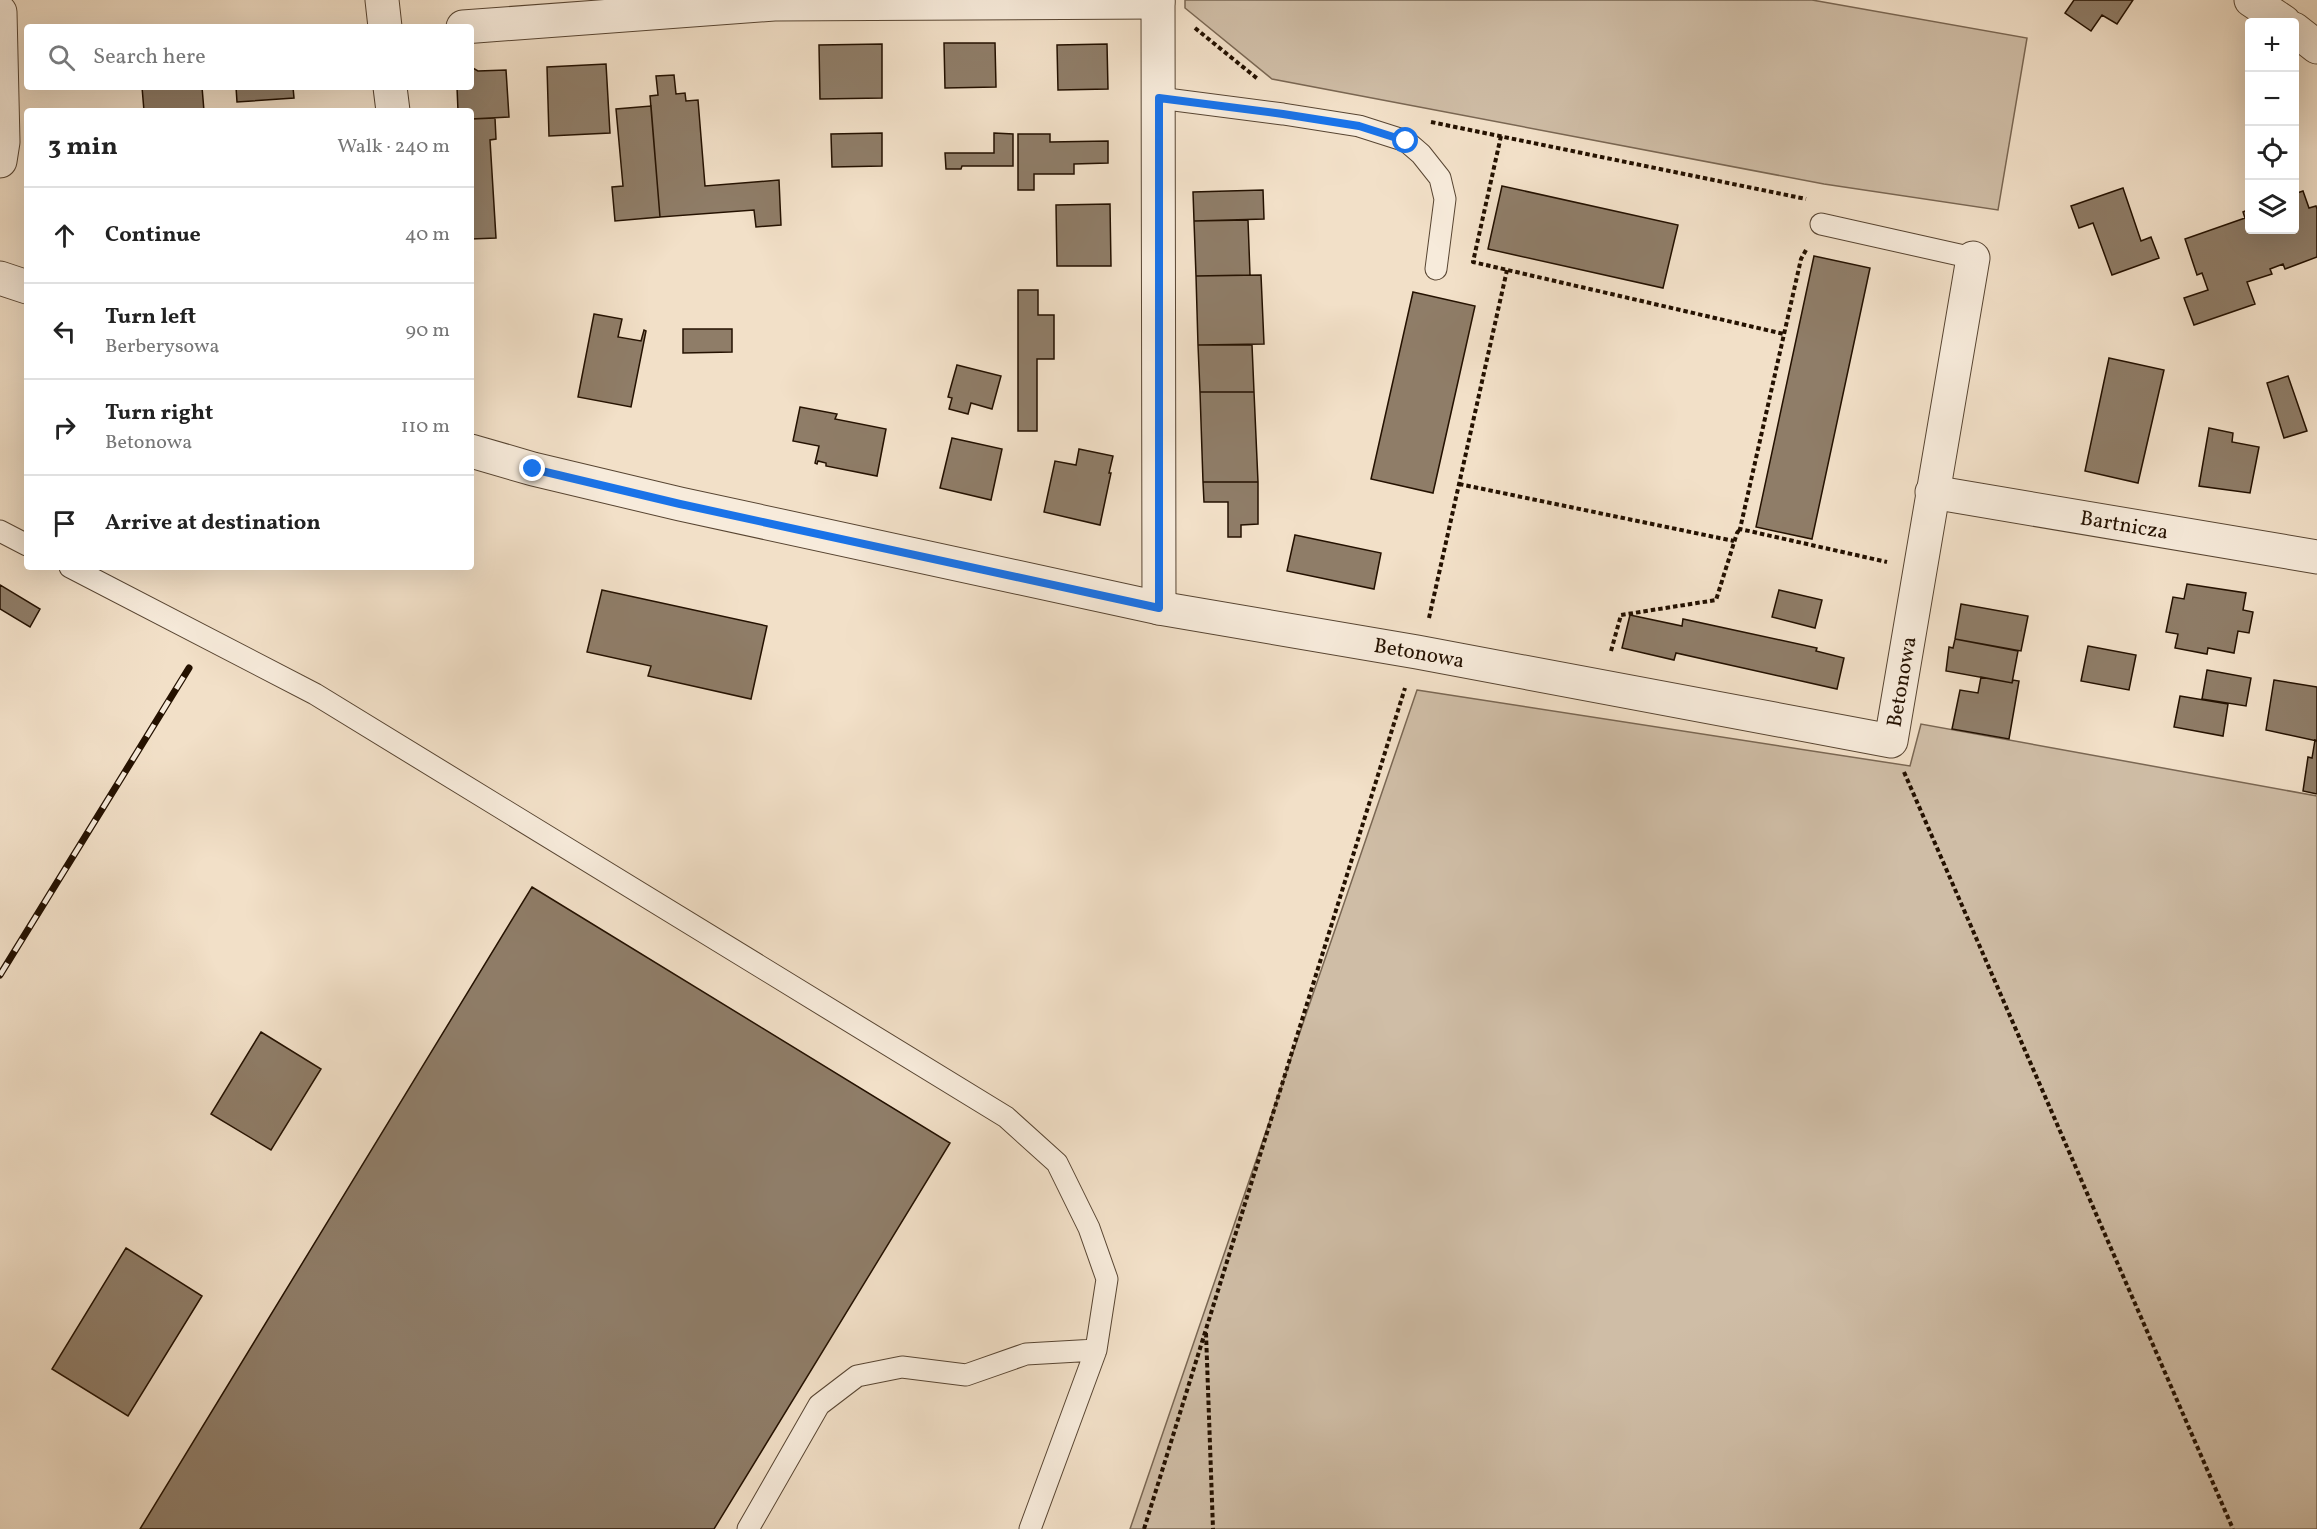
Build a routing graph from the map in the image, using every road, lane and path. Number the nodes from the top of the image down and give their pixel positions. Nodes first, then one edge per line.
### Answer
1 (382, 0) edge
2 (2251, 0) edge
3 (1158, 1) edge
4 (0, 12) edge
5 (2278, 18) edge
6 (1187, 22) dead end
7 (385, 24) edge
8 (474, 26) edge
9 (2299, 32) edge
10 (2317, 47) edge
11 (1262, 82) dead end
12 (390, 90) edge
13 (1159, 98) junction
14 (393, 108) edge
15 (1421, 120) dead end
16 (1501, 136) junction
17 (0, 161) edge
18 (1810, 204) dead end
19 (1821, 224) dead end
20 (1807, 249) dead end
21 (1973, 258) joint
22 (1436, 269) dead end
23 (1507, 270) junction
24 (0, 278) edge
25 (24, 286) edge
26 (1784, 334) junction
27 (474, 452) edge
28 (1459, 484) junction
29 (1932, 492) junction
30 (1740, 529) junction
31 (0, 531) edge
32 (1734, 541) junction
33 (24, 543) edge
34 (2317, 557) edge
35 (1920, 569) junction
36 (76, 570) edge
37 (1159, 608) junction
38 (1428, 619) dead end
39 (1416, 652) junction
40 (1601, 687) junction
41 (1891, 741) junction
42 (1206, 1329) junction
43 (1096, 1350) junction
44 (748, 1529) edge
45 (1030, 1529) edge
46 (1144, 1529) edge
47 (1213, 1529) edge
48 (2233, 1529) edge

1 - 7 street
2 - 5 street
3 - 8 street
3 - 13 street
4 - 17 street
6 - 11 path
9 - 10 street
12 - 14 street
13 - 22 lane
13 - 37 street
15 - 16 path
16 - 18 path
16 - 23 path
19 - 21 lane
20 - 26 path
21 - 29 street, Betonowa
23 - 26 path
23 - 28 path
24 - 25 street
26 - 30 path
27 - 37 street, Betonowa
28 - 32 path
28 - 38 path
29 - 34 street, Bartnicza
29 - 35 street, Betonowa
30 - 32 path
30 - 35 path
31 - 33 lane
32 - 40 path
35 - 41 street, Betonowa
36 - 43 lane
37 - 39 street, Betonowa
39 - 40 street, Betonowa
39 - 42 path
40 - 41 street, Betonowa
41 - 48 path
42 - 46 path
42 - 47 path
43 - 44 lane
43 - 45 lane

